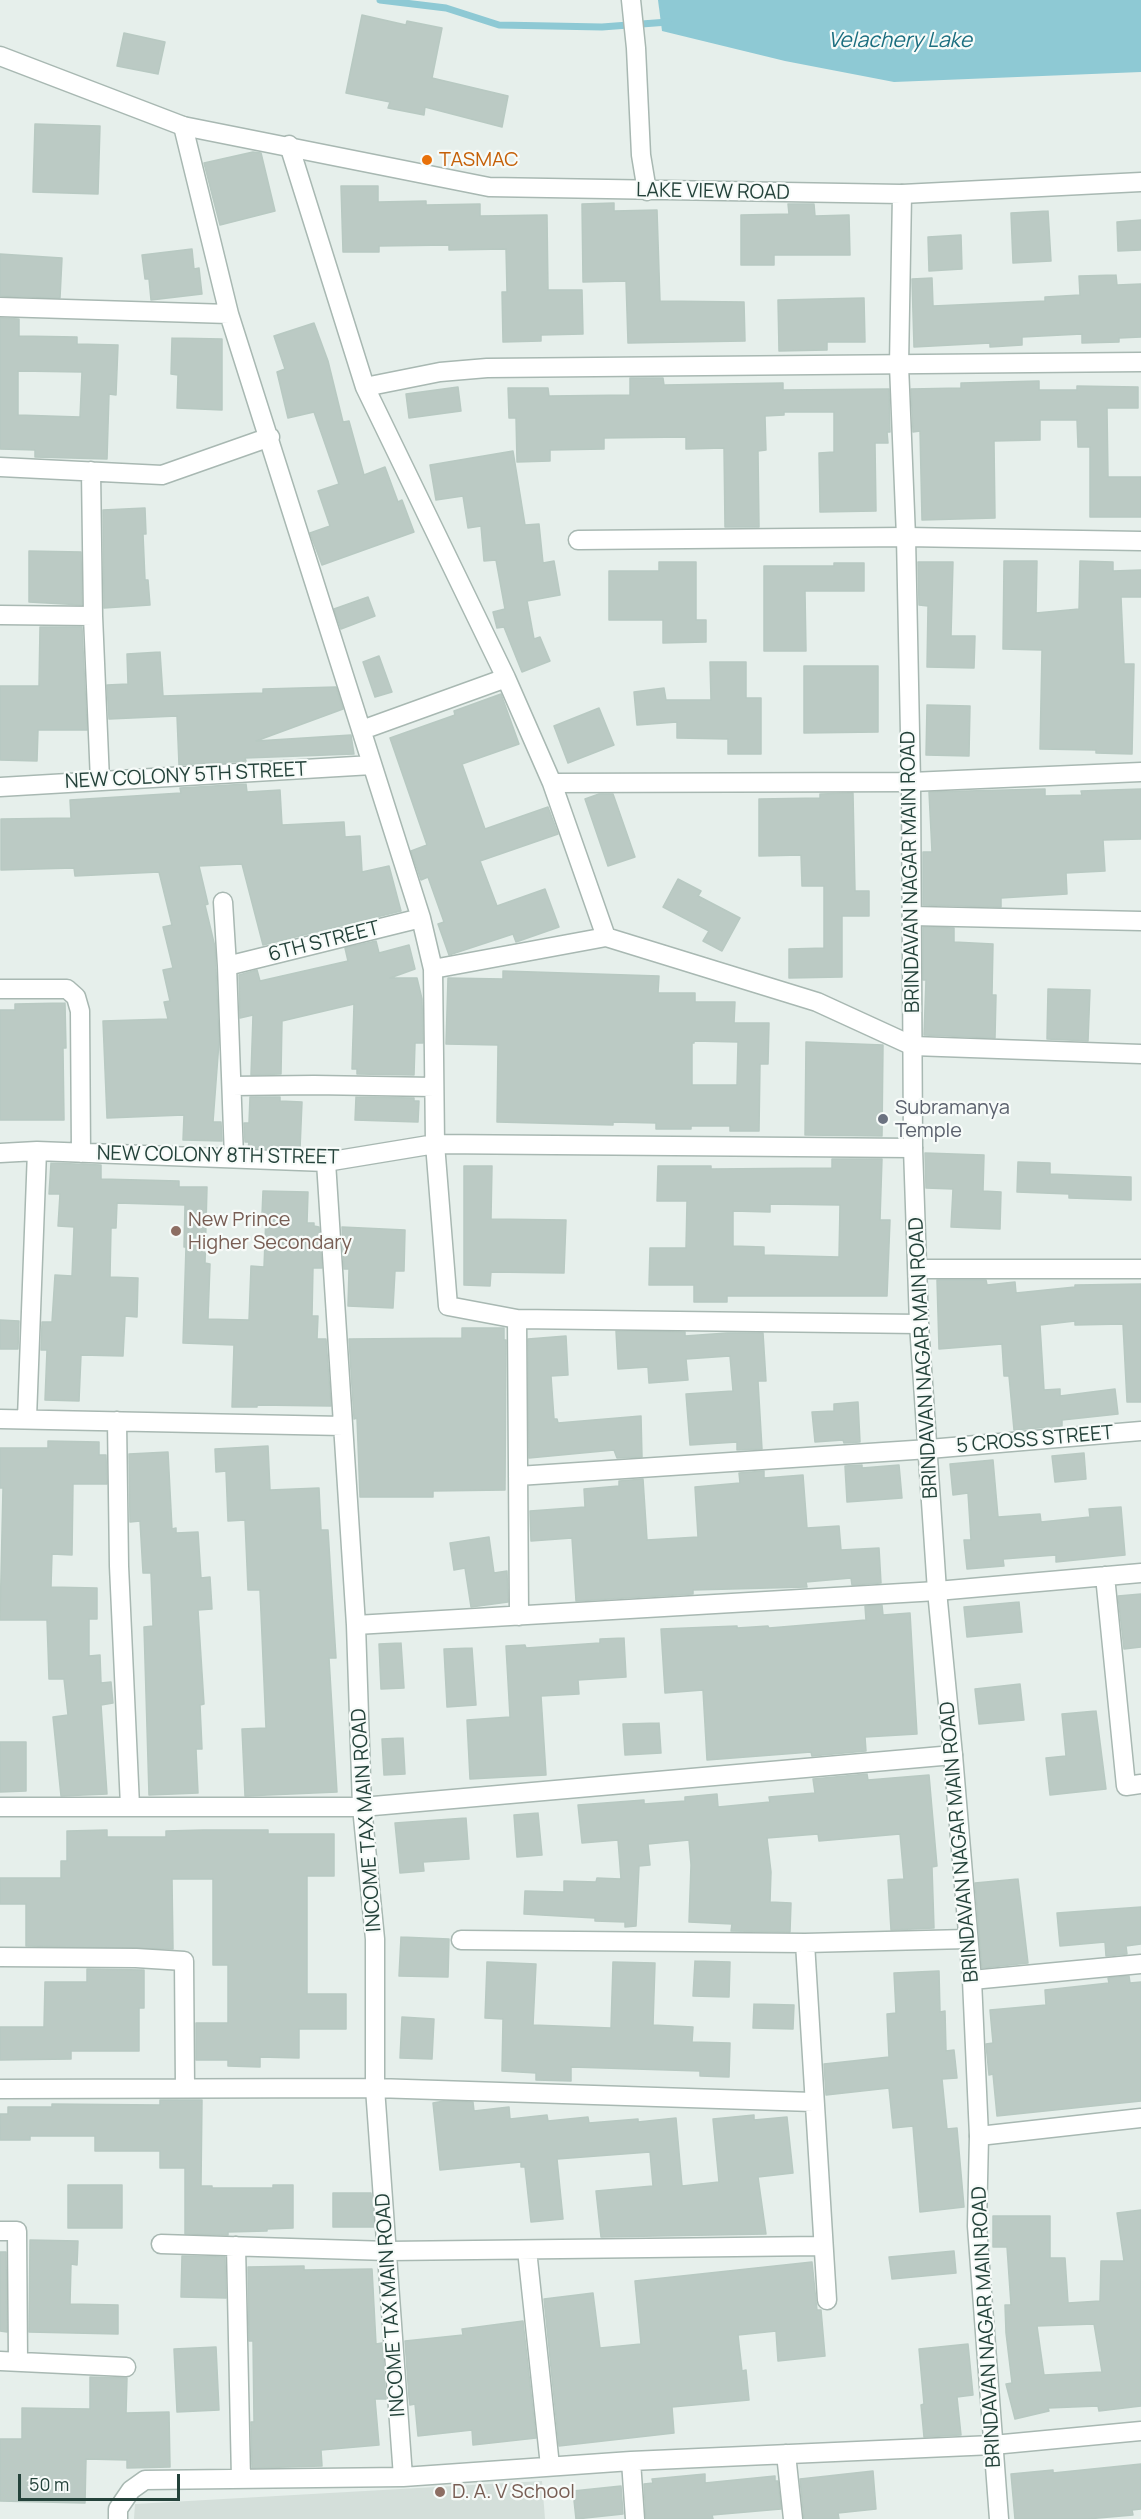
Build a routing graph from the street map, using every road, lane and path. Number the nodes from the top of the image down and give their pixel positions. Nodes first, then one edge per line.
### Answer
1 (631, 0) edge
2 (0, 56) edge
3 (183, 126) junction
4 (289, 145) junction
5 (1141, 182) edge
6 (647, 191) junction
7 (902, 194) junction
8 (0, 307) edge
9 (229, 314) junction
10 (1141, 362) edge
11 (898, 365) junction
12 (365, 387) junction
13 (270, 437) junction
14 (0, 467) edge
15 (91, 471) junction
16 (906, 537) junction
17 (578, 540) dead end
18 (1141, 541) edge
19 (0, 615) edge
20 (93, 616) junction
21 (506, 678) junction
22 (362, 730) junction
23 (372, 765) junction
24 (1141, 772) edge
25 (100, 781) junction
26 (911, 782) junction
27 (552, 783) junction
28 (0, 787) edge
29 (223, 902) dead end
30 (912, 916) junction
31 (421, 918) junction
32 (1141, 921) edge
33 (606, 938) junction
34 (227, 966) junction
35 (433, 969) junction
36 (0, 989) edge
37 (913, 1046) junction
38 (1141, 1053) edge
39 (232, 1086) junction
40 (434, 1088) junction
41 (435, 1144) junction
42 (913, 1148) junction
43 (37, 1151) junction
44 (0, 1153) edge
45 (81, 1153) junction
46 (234, 1158) junction
47 (326, 1162) junction
48 (918, 1269) junction
49 (1141, 1269) edge
50 (517, 1319) junction
51 (919, 1324) junction
52 (27, 1418) junction
53 (0, 1419) edge
54 (117, 1421) junction
55 (343, 1426) junction
56 (1141, 1431) edge
57 (929, 1449) junction
58 (518, 1476) junction
59 (1141, 1573) edge
60 (1105, 1576) junction
61 (937, 1591) junction
62 (519, 1616) junction
63 (356, 1625) junction
64 (953, 1755) junction
65 (1141, 1784) edge
66 (130, 1806) junction
67 (0, 1807) edge
68 (362, 1807) junction
69 (967, 1939) junction
70 (461, 1940) dead end
71 (805, 1943) junction
72 (0, 1957) edge
73 (1141, 1964) edge
74 (972, 1980) junction
75 (185, 2088) junction
76 (375, 2088) junction
77 (0, 2089) edge
78 (813, 2102) junction
79 (1141, 2118) edge
80 (979, 2136) junction
81 (0, 2231) edge
82 (161, 2244) dead end
83 (236, 2246) junction
84 (822, 2246) junction
85 (527, 2250) junction
86 (388, 2251) junction
87 (827, 2300) dead end
88 (9, 2361) edge
89 (126, 2367) dead end
90 (1141, 2431) edge
91 (993, 2445) junction
92 (786, 2454) junction
93 (631, 2461) junction
94 (550, 2466) junction
95 (403, 2477) junction
96 (241, 2479) junction
97 (118, 2519) edge
98 (635, 2519) edge
99 (793, 2519) edge
100 (999, 2519) edge

1 - 6 street
2 - 3 street, LAKE VIEW ROAD
3 - 4 street, LAKE VIEW ROAD
3 - 9 street
4 - 6 street, LAKE VIEW ROAD
4 - 12 street
5 - 7 street, LAKE VIEW ROAD
6 - 7 street, LAKE VIEW ROAD
7 - 11 street, BRINDAVAN NAGAR MAIN ROAD
8 - 9 street
9 - 13 street
10 - 11 street
11 - 12 street
11 - 16 street, BRINDAVAN NAGAR MAIN ROAD
12 - 21 street
13 - 15 street
13 - 22 street
14 - 15 street
15 - 20 street
16 - 17 street
16 - 18 street
16 - 26 street, BRINDAVAN NAGAR MAIN ROAD
19 - 20 street
20 - 25 street
21 - 22 street
21 - 27 street
22 - 23 street
23 - 25 street, NEW COLONY 5TH STREET
23 - 31 street
24 - 26 street
25 - 28 street, NEW COLONY 5TH STREET
26 - 27 street
26 - 30 street, BRINDAVAN NAGAR MAIN ROAD
27 - 33 street
29 - 34 street
30 - 32 street
30 - 37 street, BRINDAVAN NAGAR MAIN ROAD
31 - 34 street, 6TH STREET
31 - 35 street
33 - 35 street
33 - 37 street
34 - 39 street
35 - 40 street
36 - 45 street
37 - 38 street
37 - 42 street, BRINDAVAN NAGAR MAIN ROAD
39 - 40 street
39 - 46 street
40 - 41 street
41 - 42 street, NEW COLONY 8TH STREET
41 - 47 street, NEW COLONY 8TH STREET
41 - 50 street
42 - 48 street, BRINDAVAN NAGAR MAIN ROAD
43 - 44 street, NEW COLONY 8TH STREET
43 - 45 street, NEW COLONY 8TH STREET
43 - 52 street
45 - 46 street, NEW COLONY 8TH STREET
46 - 47 street, NEW COLONY 8TH STREET
47 - 55 street, INCOME TAX MAIN ROAD
48 - 49 street
48 - 51 street, BRINDAVAN NAGAR MAIN ROAD
50 - 51 street
50 - 58 street
51 - 57 street, BRINDAVAN NAGAR MAIN ROAD
52 - 53 street
52 - 54 street
54 - 55 street
54 - 66 street
55 - 63 street, INCOME TAX MAIN ROAD
56 - 57 street, 5 CROSS STREET
57 - 58 street, 5 CROSS STREET
57 - 61 street, BRINDAVAN NAGAR MAIN ROAD
58 - 62 street
59 - 60 street
60 - 61 street
60 - 65 street
61 - 62 street
61 - 64 street, BRINDAVAN NAGAR MAIN ROAD
62 - 63 street
63 - 68 street, INCOME TAX MAIN ROAD
64 - 68 street
64 - 69 street, BRINDAVAN NAGAR MAIN ROAD
66 - 67 street
66 - 68 street
68 - 76 street, INCOME TAX MAIN ROAD
69 - 71 street
69 - 74 street, BRINDAVAN NAGAR MAIN ROAD
70 - 71 street
71 - 78 street
72 - 75 street
73 - 74 street
74 - 80 street, BRINDAVAN NAGAR MAIN ROAD
75 - 76 street
75 - 77 street
76 - 78 street
76 - 86 street, INCOME TAX MAIN ROAD
78 - 84 street
79 - 80 street
80 - 91 street, BRINDAVAN NAGAR MAIN ROAD
81 - 88 street
82 - 83 street
83 - 86 street
83 - 96 street
84 - 85 street
84 - 87 street
85 - 86 street
85 - 94 street
86 - 95 street, INCOME TAX MAIN ROAD
88 - 89 street
90 - 91 street
91 - 92 street
91 - 100 street, BRINDAVAN NAGAR MAIN ROAD
92 - 93 street
92 - 99 street
93 - 94 street
93 - 98 street
94 - 95 street
95 - 96 street
96 - 97 street

